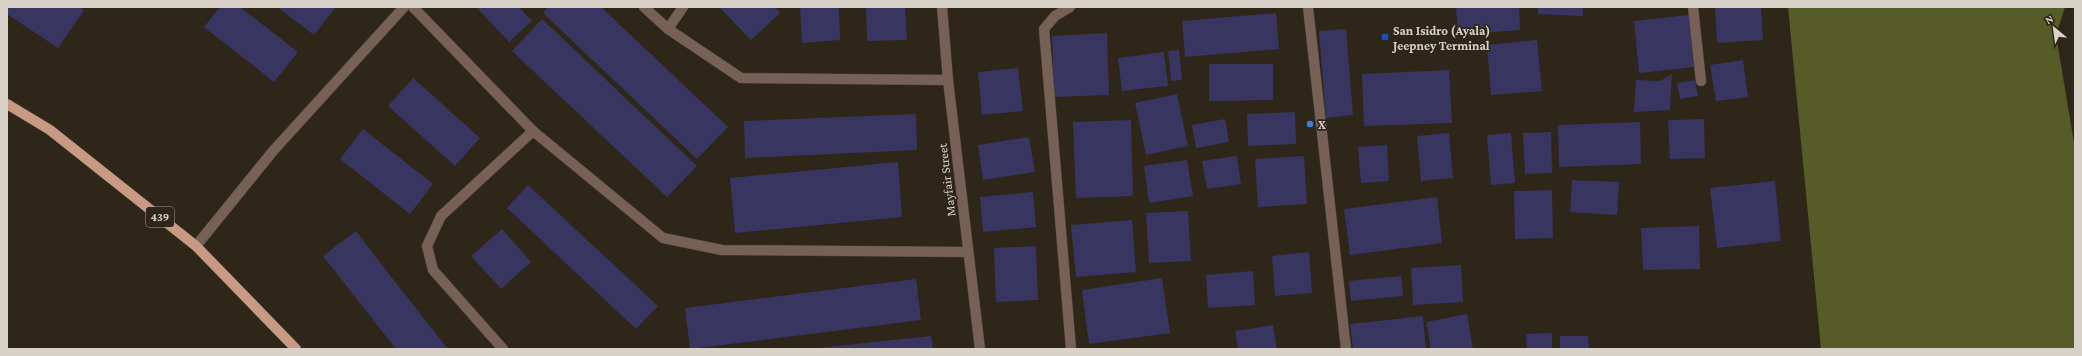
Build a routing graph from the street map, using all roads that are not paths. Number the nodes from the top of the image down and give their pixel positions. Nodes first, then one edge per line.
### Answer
1 (404, 7) edge
2 (413, 7) edge
3 (644, 7) edge
4 (683, 7) edge
5 (942, 7) edge
6 (1070, 7) edge
7 (1308, 7) edge
8 (1693, 7) edge
9 (668, 29) junction
10 (948, 80) junction
11 (1702, 81) dead end
12 (7, 104) edge
13 (533, 131) junction
14 (196, 246) junction
15 (968, 252) junction
16 (296, 349) edge
17 (503, 349) edge
18 (980, 349) edge
19 (1071, 349) edge
20 (1346, 349) edge

1 - 14 street
2 - 13 street
3 - 9 street
4 - 9 street
5 - 10 street, Mayfair Street
6 - 19 street
7 - 20 street
8 - 11 street
9 - 10 street
10 - 15 street, Mayfair Street
12 - 14 main road, 439
13 - 15 street
13 - 17 street
14 - 16 main road, 439
15 - 18 street, Mayfair Street

